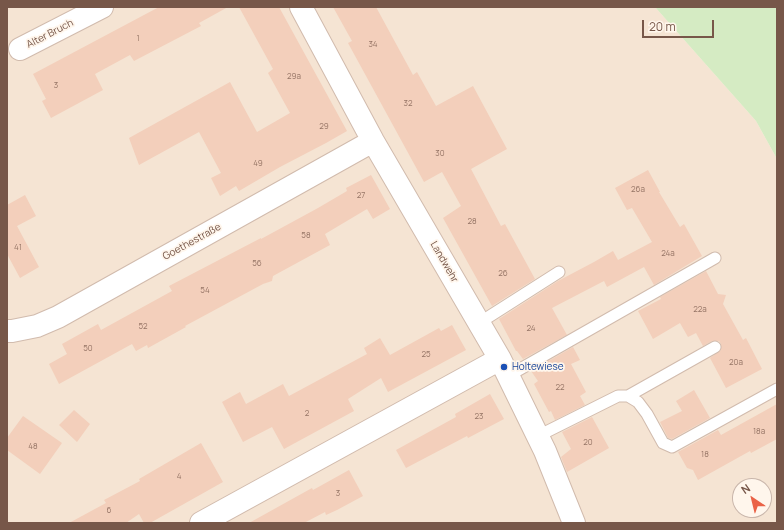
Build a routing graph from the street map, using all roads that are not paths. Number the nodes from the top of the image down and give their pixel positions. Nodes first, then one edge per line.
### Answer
1 (102, 7) edge
2 (301, 7) edge
3 (20, 49) dead end
4 (373, 141) junction
5 (716, 258) dead end
6 (559, 272) dead end
7 (479, 323) junction
8 (7, 331) edge
9 (715, 347) dead end
10 (504, 367) junction
11 (777, 389) edge
12 (628, 396) junction
13 (538, 436) junction
14 (201, 523) edge
15 (574, 523) edge

1 - 3 street, Alter Bruch
2 - 4 street, Landwehr
4 - 7 street, Landwehr
4 - 8 street, Goethestraße
5 - 10 lane
6 - 7 lane
7 - 10 street, Landwehr
9 - 12 lane
10 - 13 street, Landwehr
10 - 14 street
11 - 12 lane
12 - 13 lane
13 - 15 street, Landwehr

